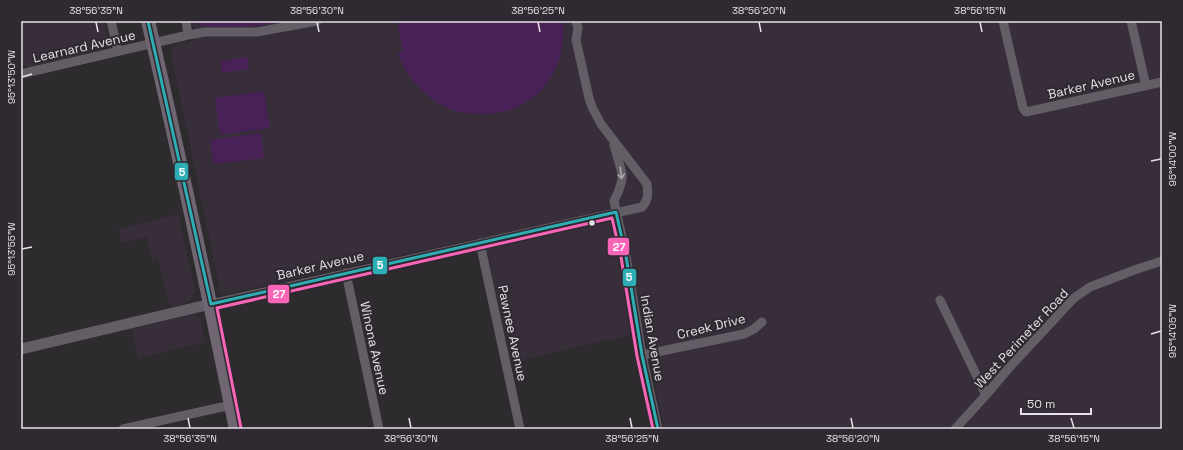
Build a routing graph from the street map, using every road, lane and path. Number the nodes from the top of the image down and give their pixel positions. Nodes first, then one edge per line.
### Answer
1 (111, 21) edge
2 (148, 21) edge
3 (186, 21) edge
4 (317, 21) edge
5 (577, 21) edge
6 (1003, 21) edge
7 (1131, 21) edge
8 (188, 35) junction
9 (153, 43) junction
10 (118, 51) junction
11 (21, 74) edge
12 (1162, 82) edge
13 (1146, 86) junction
14 (610, 136) junction
15 (647, 202) joint
16 (616, 212) junction
17 (480, 243) junction
18 (1162, 261) edge
19 (346, 273) junction
20 (940, 300) dead end
21 (211, 304) junction
22 (762, 322) dead end
23 (21, 349) edge
24 (642, 355) junction
25 (986, 395) junction
26 (231, 405) junction
27 (123, 429) edge
28 (236, 429) edge
29 (379, 429) edge
30 (520, 429) edge
31 (658, 429) edge
32 (955, 429) edge

1 - 10 street
2 - 9 main road
3 - 8 street
4 - 8 street, Learnard Avenue
5 - 14 street, Indian Avenue
6 - 13 street, Barker Avenue
7 - 13 street
8 - 9 street, Learnard Avenue
9 - 10 street, Learnard Avenue
9 - 21 main road
10 - 11 street, Learnard Avenue
12 - 13 street, Barker Avenue
14 - 15 street, Indian Avenue
14 -> 16 street, Indian Avenue
15 - 16 street, Barker Avenue
16 - 17 street, Barker Avenue
16 - 24 street, Indian Avenue
17 - 19 street, Barker Avenue
17 - 30 street, Pawnee Avenue
18 - 25 street, West Perimeter Road
19 - 21 street, Barker Avenue
19 - 29 street, Winona Avenue
20 - 25 street
21 - 23 street, Barker Avenue
21 - 26 main road
22 - 24 street, Creek Drive
24 - 31 street, Indian Avenue
25 - 32 street, West Perimeter Road
26 - 27 street
26 - 28 main road

